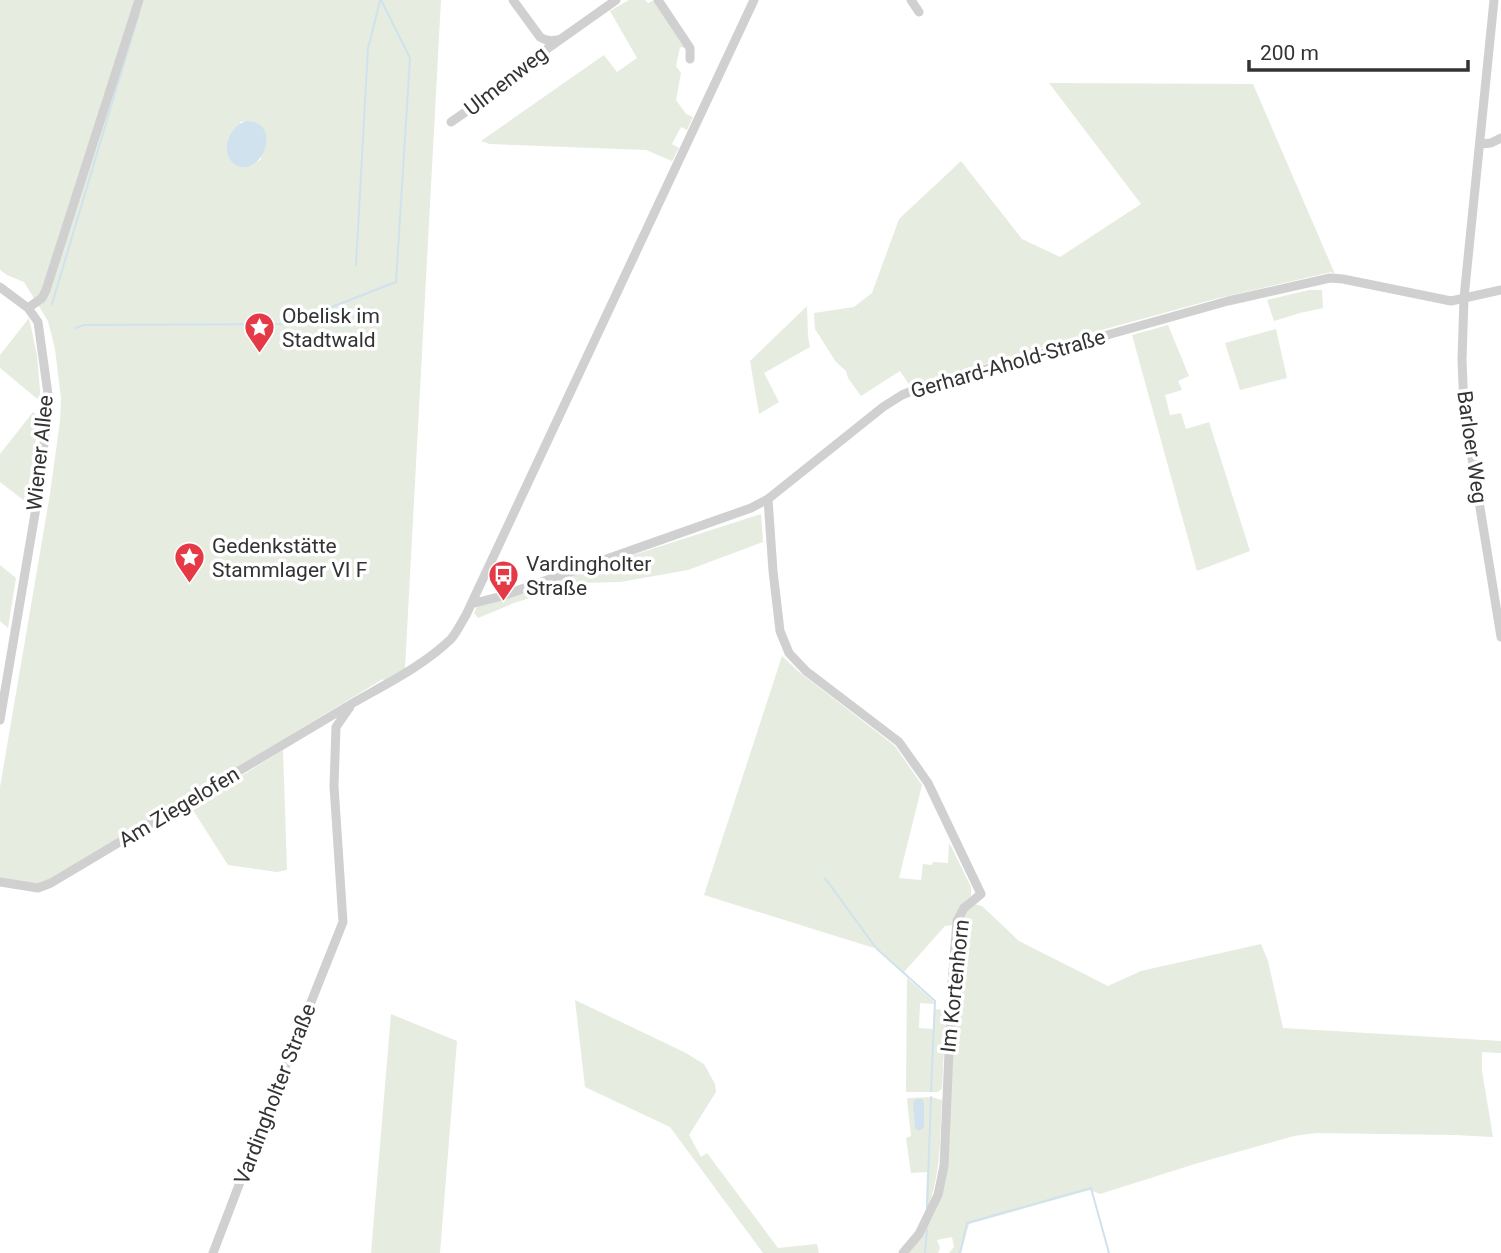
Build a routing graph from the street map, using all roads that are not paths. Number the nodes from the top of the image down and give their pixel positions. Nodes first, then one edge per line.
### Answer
1 (139, 0) edge
2 (513, 0) edge
3 (616, 0) edge
4 (658, 0) edge
5 (754, 0) edge
6 (911, 0) edge
7 (1494, 0) edge
8 (919, 12) dead end
9 (561, 39) junction
10 (690, 59) dead end
11 (452, 122) dead end
12 (1501, 138) edge
13 (1481, 144) junction
14 (0, 287) edge
15 (1501, 290) edge
16 (1464, 298) junction
17 (28, 308) junction
18 (768, 499) junction
19 (471, 604) junction
20 (1501, 637) edge
21 (353, 703) junction
22 (328, 718) junction
23 (0, 720) edge
24 (336, 727) junction
25 (0, 882) edge
26 (213, 1253) edge
27 (903, 1253) edge

1 - 17 street
2 - 9 street, Ulmenweg
3 - 9 street, Ulmenweg
4 - 10 street
5 - 19 street
6 - 8 street
7 - 13 street, Barloer Weg
9 - 11 street, Ulmenweg
12 - 13 street
13 - 16 street, Barloer Weg
14 - 17 street
15 - 16 street
16 - 18 street, Gerhard-Ahold-Straße
16 - 20 street, Barloer Weg
17 - 23 street, Wiener Allee
18 - 19 street, Gerhard-Ahold-Straße
18 - 27 street, Im Kortenhorn
19 - 21 street
21 - 22 street, Am Ziegelofen
21 - 24 street
22 - 24 street
22 - 25 street, Am Ziegelofen
24 - 26 street, Vardingholter Straße

